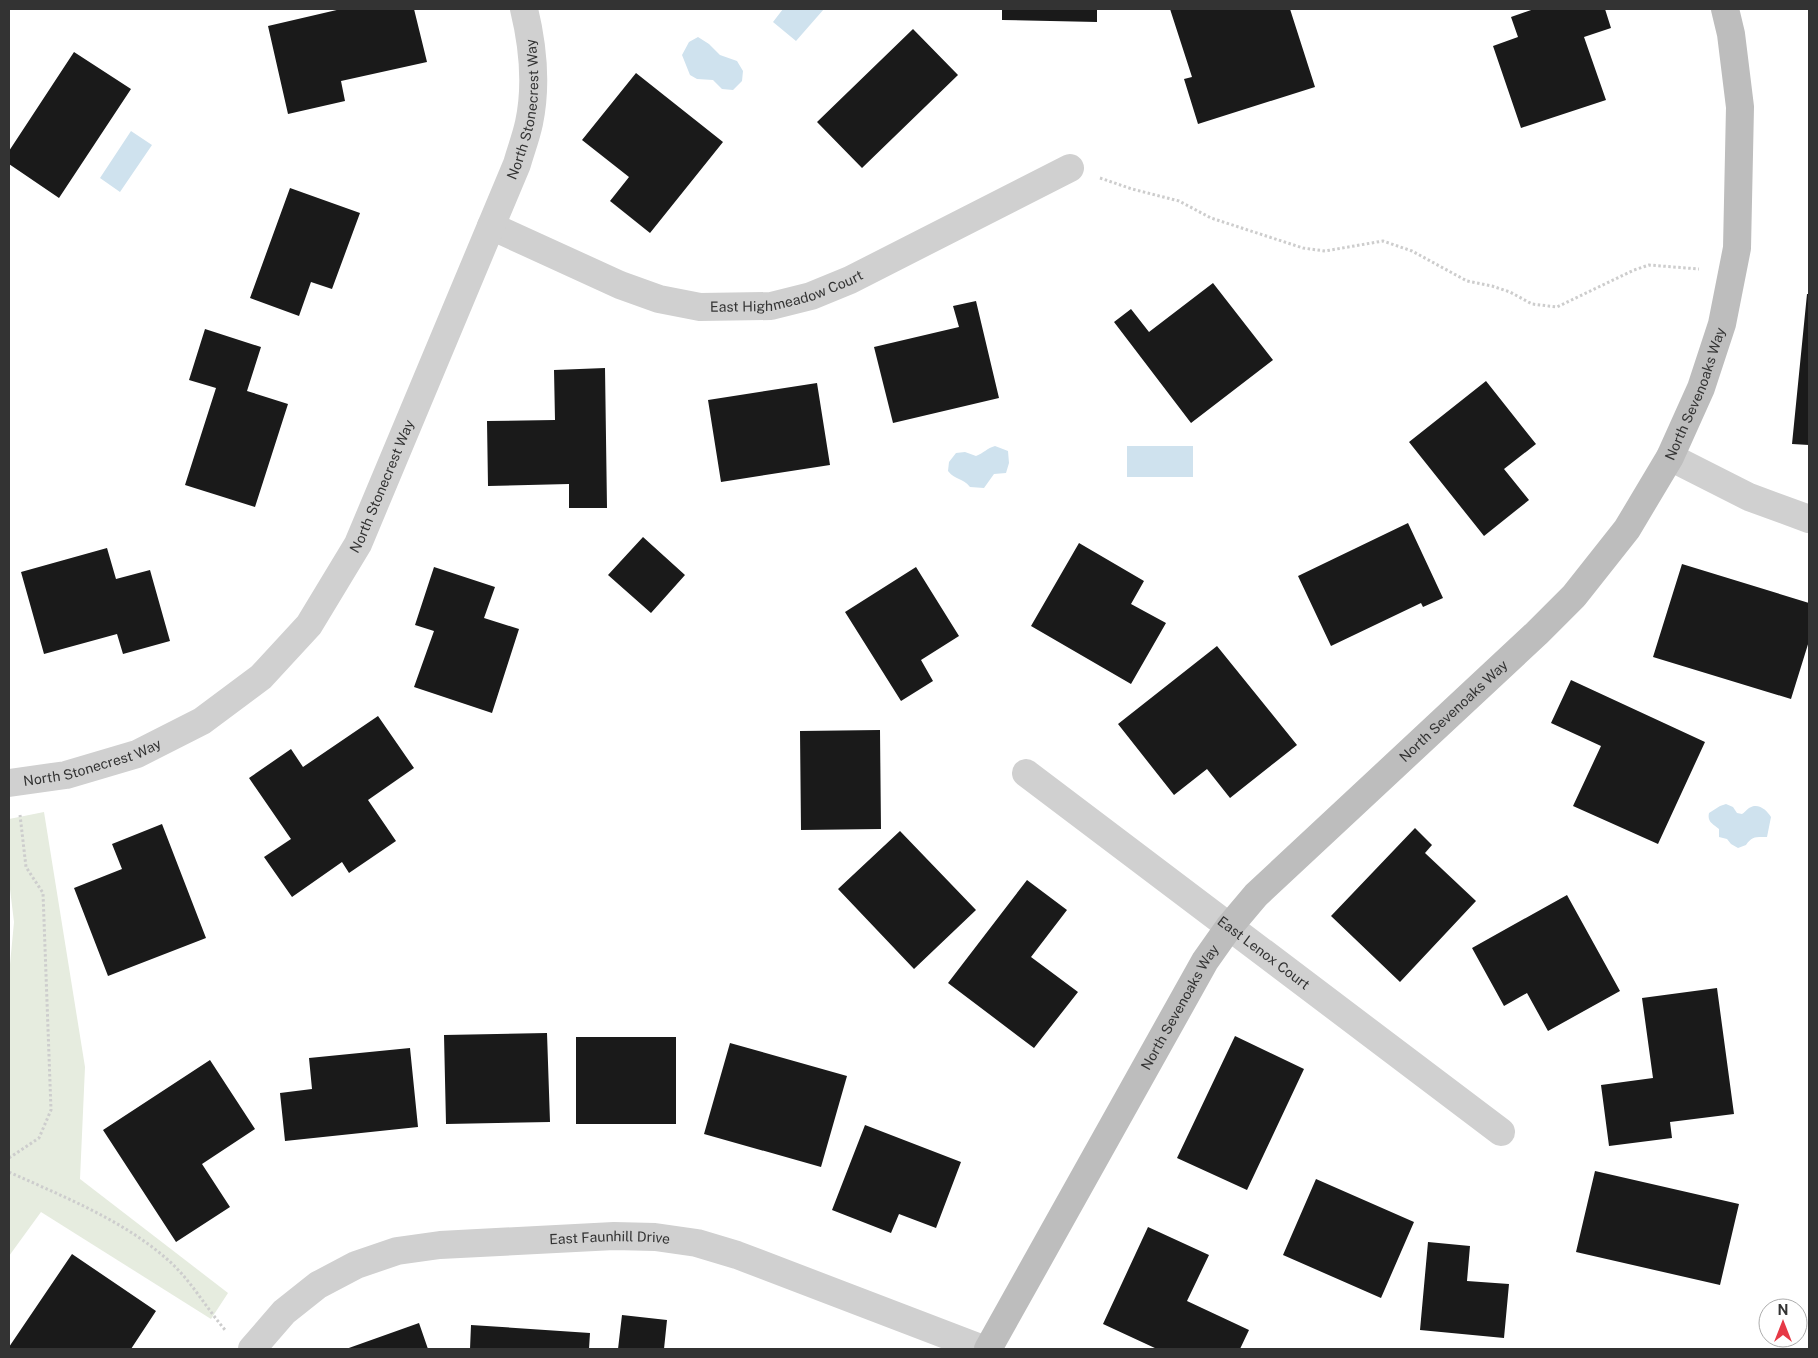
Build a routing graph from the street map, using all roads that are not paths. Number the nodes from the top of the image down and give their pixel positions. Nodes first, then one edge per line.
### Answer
1 (524, 9) edge
2 (1725, 9) edge
3 (1070, 168) road end
4 (491, 226) junction
5 (1670, 457) junction
6 (1809, 519) edge
7 (1026, 773) dead end
8 (12, 783) edge
9 (1229, 927) junction
10 (1501, 1132) dead end
11 (241, 1343) edge
12 (983, 1349) edge
13 (988, 1349) edge

1 - 4 street, North Stonecrest Way
2 - 5 street, North Sevenoaks Way
3 - 4 street, East Highmeadow Court
4 - 8 street, North Stonecrest Way
5 - 6 street
5 - 9 street, North Sevenoaks Way
7 - 9 street, East Lenox Court
9 - 10 street, East Lenox Court
9 - 13 street, North Sevenoaks Way
11 - 12 street, East Faunhill Drive

